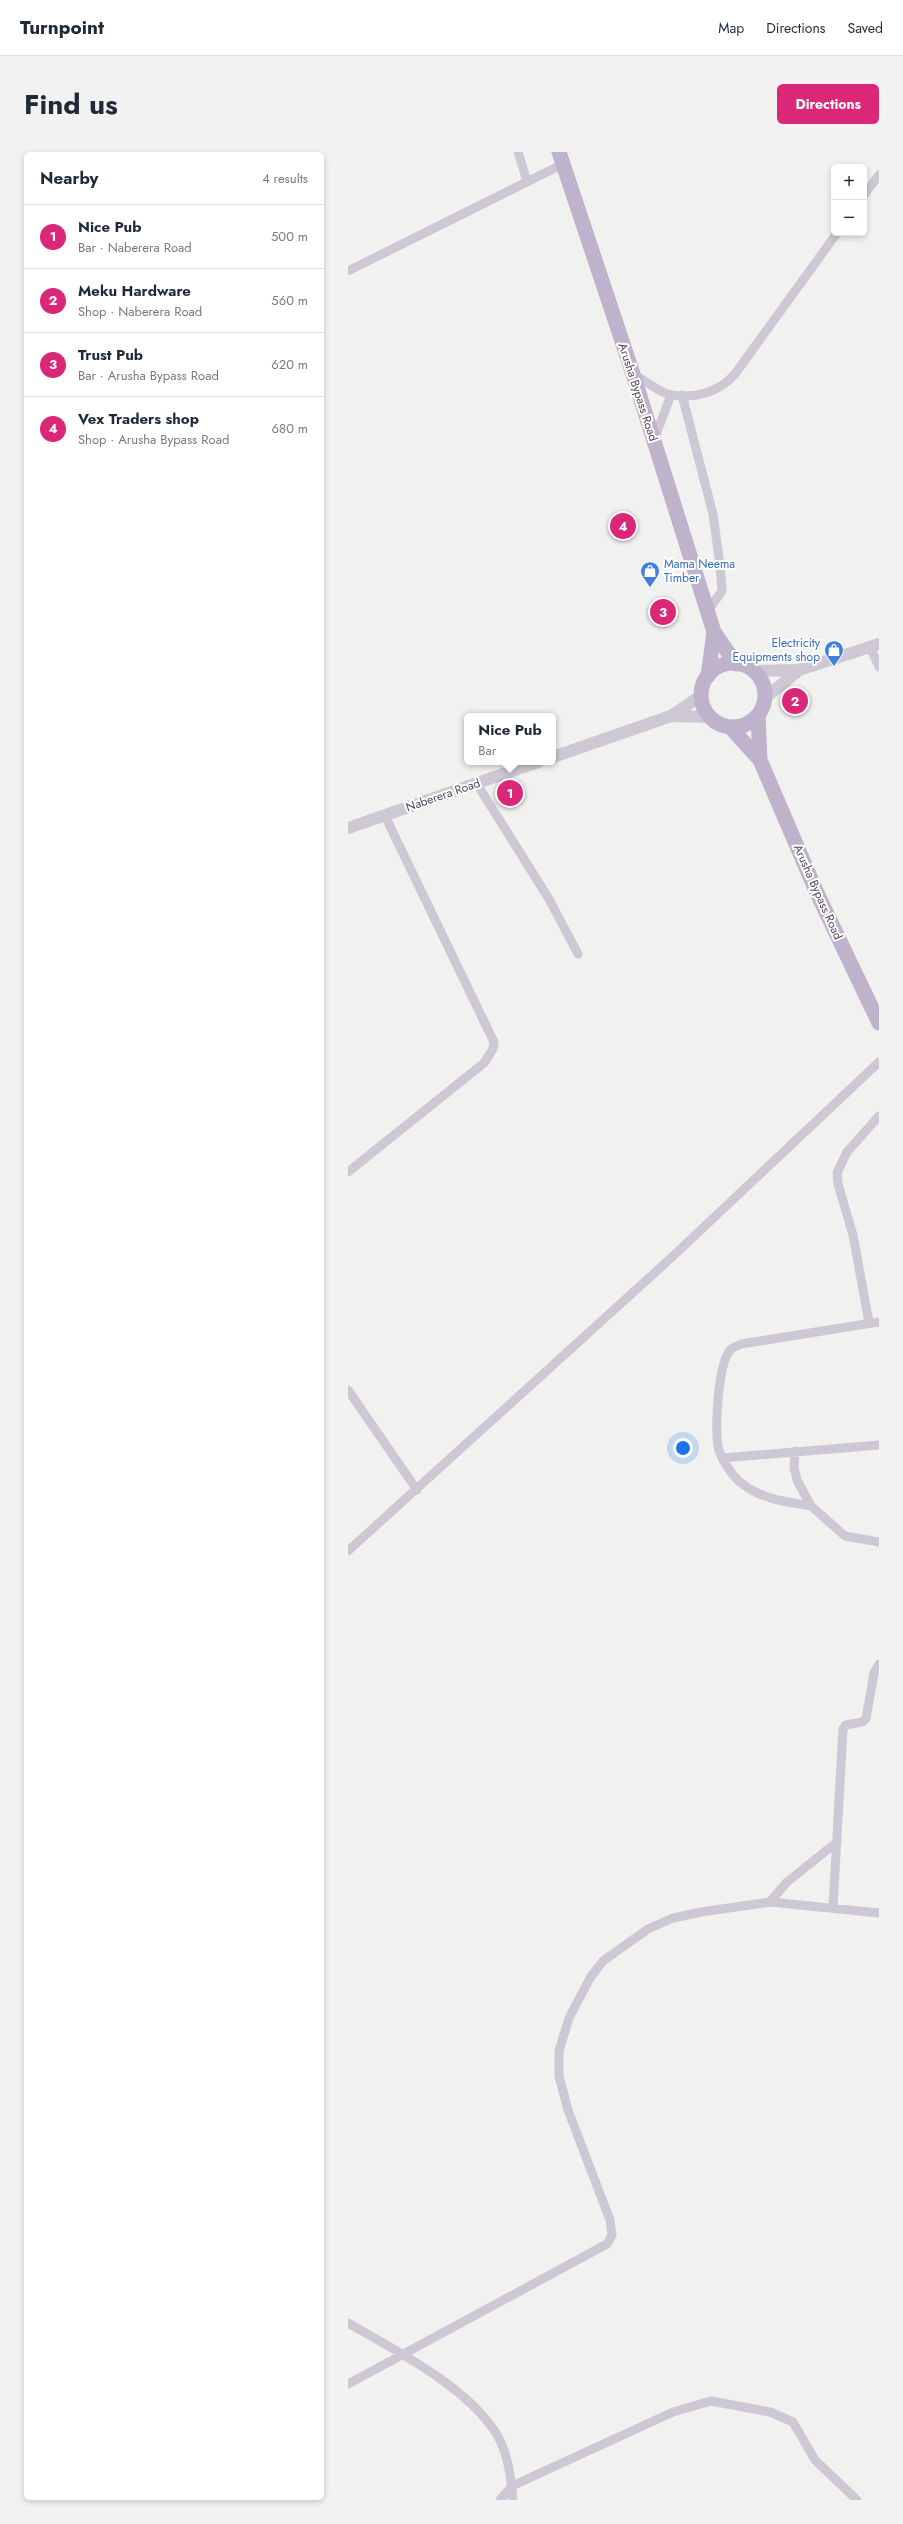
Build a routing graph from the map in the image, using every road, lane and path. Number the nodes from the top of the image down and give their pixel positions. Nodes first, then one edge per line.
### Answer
1 (518, 152) edge
2 (561, 158) edge
3 (879, 175) edge
4 (527, 181) junction
5 (867, 191) edge
6 (835, 236) edge
7 (348, 271) edge
8 (633, 374) junction
9 (671, 394) junction
10 (682, 394) junction
11 (654, 441) junction
12 (709, 609) junction
13 (714, 632) junction
14 (874, 646) edge
15 (736, 664) junction
16 (879, 668) edge
17 (800, 670) junction
18 (754, 671) junction
19 (708, 676) junction
20 (702, 694) junction
21 (765, 698) junction
22 (758, 715) junction
23 (671, 716) junction
24 (710, 717) junction
25 (730, 727) junction
26 (556, 756) edge
27 (760, 760) junction
28 (530, 765) edge
29 (477, 784) junction
30 (385, 816) junction
31 (348, 828) edge
32 (578, 954) dead end
33 (879, 1023) edge
34 (879, 1062) edge
35 (879, 1116) edge
36 (348, 1172) edge
37 (874, 1322) edge
38 (348, 1390) edge
39 (879, 1445) edge
40 (795, 1451) junction
41 (722, 1458) junction
42 (417, 1490) junction
43 (811, 1506) junction
44 (879, 1542) edge
45 (348, 1551) edge
46 (879, 1664) edge
47 (838, 1842) junction
48 (770, 1902) junction
49 (833, 1907) junction
50 (879, 1913) edge
51 (348, 2323) edge
52 (402, 2354) junction
53 (348, 2384) edge
54 (512, 2486) junction
55 (500, 2500) edge
56 (513, 2500) edge
57 (857, 2500) edge

1 - 4 street
2 - 4 street
2 - 8 main road, Arusha Bypass Road
3 - 5 street
4 - 7 street
6 - 10 street
8 - 9 street
8 - 11 main road, Arusha Bypass Road
9 - 10 street
9 - 11 street
10 - 12 street
11 - 12 main road, Arusha Bypass Road
12 - 13 main road, Arusha Bypass Road
13 - 15 main road, Arusha Bypass Road
13 - 19 main road, Arusha Bypass Road
14 - 16 street
14 - 17 street
15 - 18 main road
15 - 19 main road
17 - 18 street
17 - 21 street
18 - 21 main road
19 - 20 main road, Arusha Bypass Road
20 - 23 street
20 - 24 main road
21 - 22 main road, Arusha Bypass Road
22 - 25 main road
22 - 27 main road, Arusha Bypass Road
23 - 24 street
23 - 26 street
24 - 25 main road, Arusha Bypass Road
25 - 27 main road, Arusha Bypass Road
27 - 33 main road, Arusha Bypass Road
28 - 29 street, Naberera Road
29 - 30 street, Naberera Road
29 - 32 street
30 - 31 street, Naberera Road
30 - 36 street
34 - 42 street
35 - 37 street
37 - 41 street
38 - 42 street
39 - 40 street
40 - 41 street
40 - 43 street
41 - 43 street
42 - 45 street
43 - 44 street
46 - 47 street
47 - 48 street
47 - 49 street
48 - 49 street
48 - 52 street
49 - 50 street
51 - 52 street
52 - 53 street
52 - 54 street
54 - 55 street
54 - 56 street
54 - 57 street

